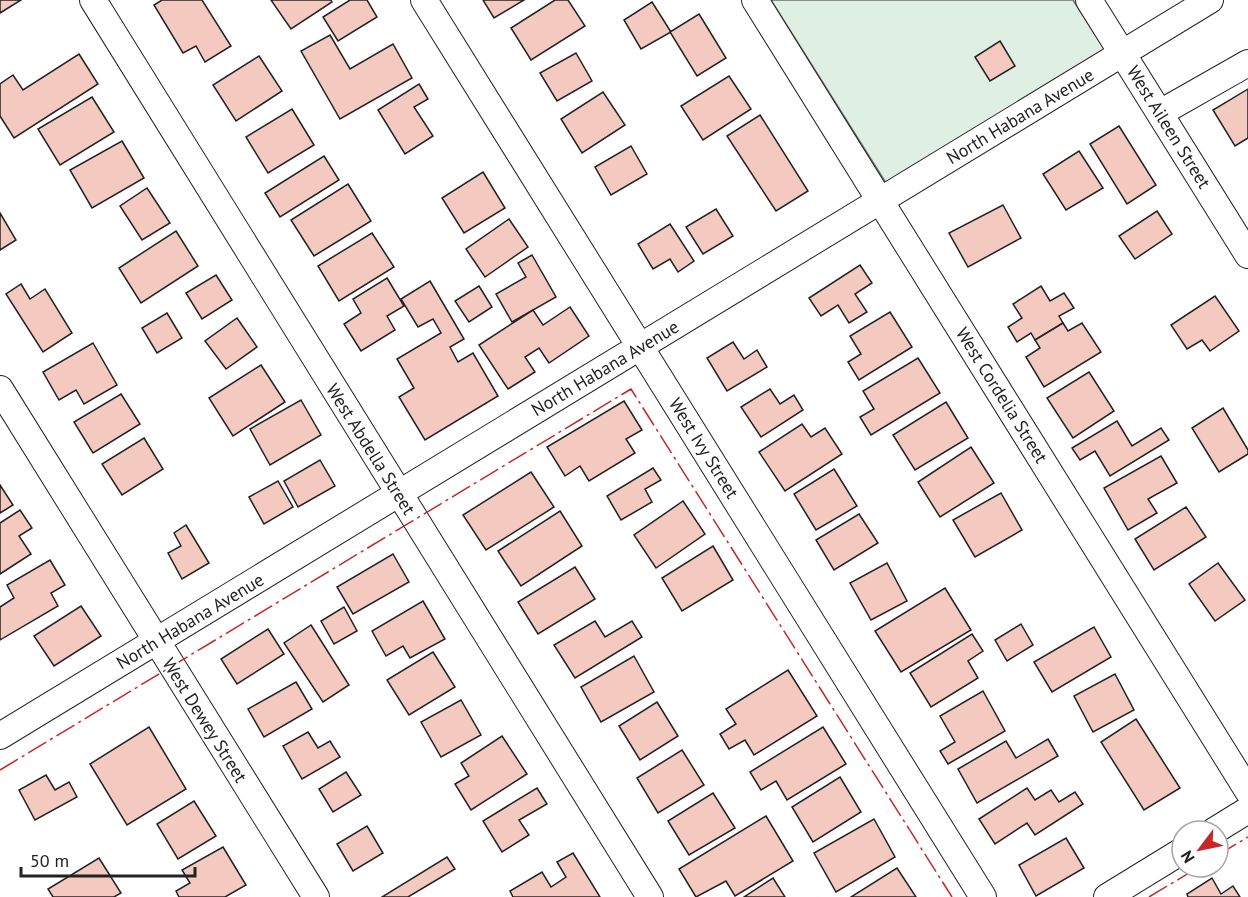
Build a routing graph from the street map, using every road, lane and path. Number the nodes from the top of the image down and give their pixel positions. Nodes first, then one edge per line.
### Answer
1 (93, 0) edge
2 (424, 0) edge
3 (755, 0) edge
4 (1089, 0) edge
5 (1210, 0) edge
6 (1123, 53) junction
7 (1248, 63) edge
8 (1160, 113) junction
9 (880, 201) junction
10 (1248, 255) edge
11 (640, 347) junction
12 (0, 389) edge
13 (399, 494) junction
14 (156, 641) junction
15 (0, 736) edge
16 (1248, 791) edge
17 (1248, 810) edge
18 (1230, 821) edge
19 (1170, 858) edge
20 (316, 897) edge
21 (650, 897) edge
22 (983, 897) edge
23 (1107, 897) edge

1 - 13 street, West Abdella Street
2 - 11 street, West Ivy Street
3 - 9 street, West Cordelia Street
4 - 6 street, West Aileen Street
5 - 6 street, North Habana Avenue
6 - 8 street, West Aileen Street
6 - 9 street, North Habana Avenue
7 - 8 street
8 - 10 street, West Aileen Street
9 - 11 street, North Habana Avenue
9 - 16 street, West Cordelia Street
11 - 13 street, North Habana Avenue
11 - 22 street, West Ivy Street
12 - 14 street, West Dewey Street
13 - 14 street, North Habana Avenue
13 - 21 street, West Abdella Street
14 - 15 street, North Habana Avenue
14 - 20 street, West Dewey Street
17 - 18 street
19 - 23 street

